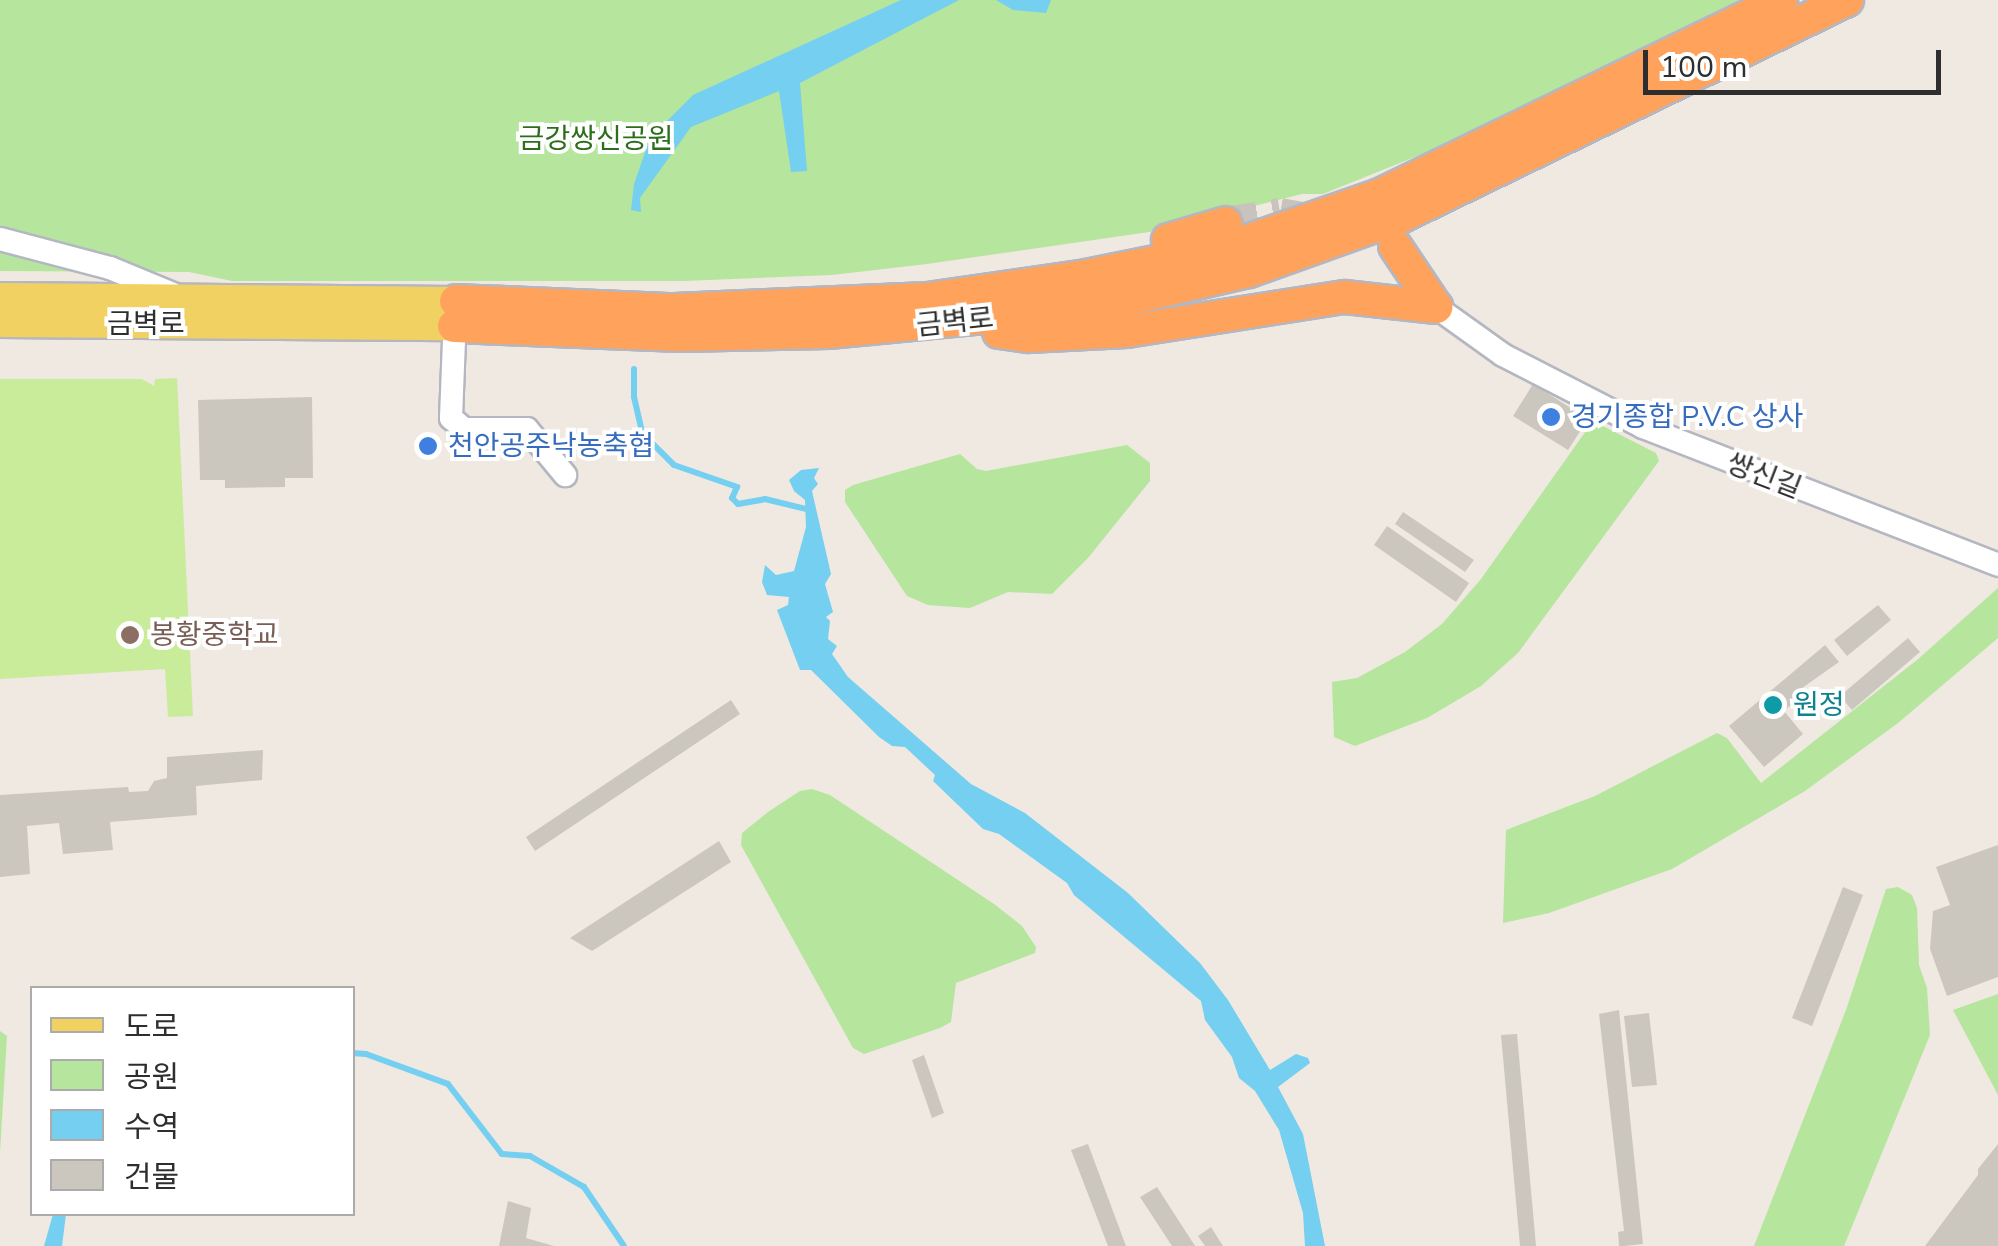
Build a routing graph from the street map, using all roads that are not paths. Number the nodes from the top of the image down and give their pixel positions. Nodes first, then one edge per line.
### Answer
1 (1781, 0) edge
2 (1847, 0) edge
3 (1226, 223) tunnel mouth
4 (0, 239) edge
5 (1395, 246) dead end
6 (0, 297) edge
7 (186, 298) junction
8 (1436, 307) junction
9 (769, 308) junction
10 (456, 313) junction
11 (0, 323) edge
12 (936, 325) junction
13 (565, 474) dead end
14 (1998, 565) edge

1 - 9 highway, 금벽로
2 - 12 highway, 금벽로
3 - 9 highway
4 - 7 street
5 - 8 highway
6 - 7 main road, 금벽로
7 - 10 main road, 금벽로
8 - 12 highway
8 - 14 street, 쌍신길
9 - 10 highway, 금벽로
10 - 11 main road, 금벽로
10 - 12 highway, 금벽로
10 - 13 street

